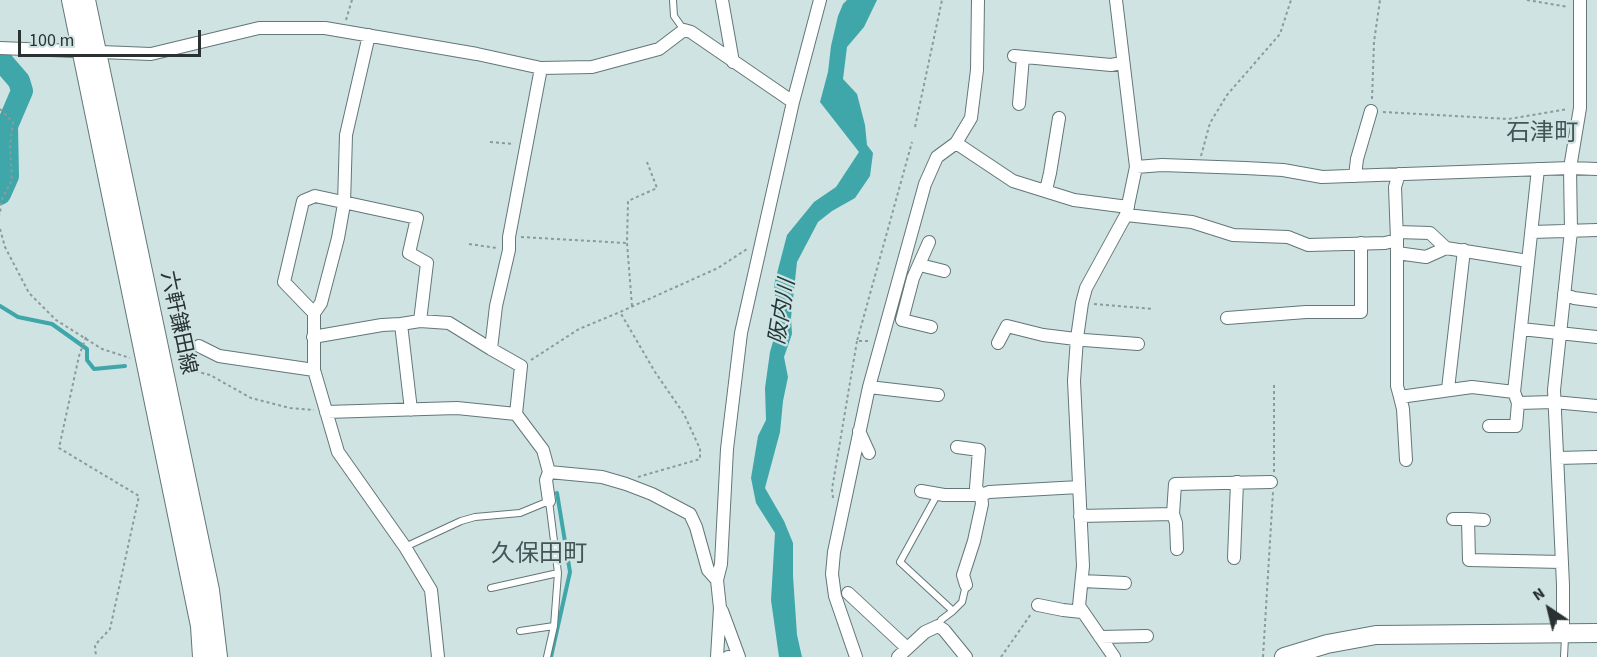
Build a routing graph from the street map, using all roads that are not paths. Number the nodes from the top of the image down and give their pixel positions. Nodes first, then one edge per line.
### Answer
1 (71, 0) edge
2 (86, 0) edge
3 (673, 0) edge
4 (722, 0) edge
5 (820, 0) edge
6 (978, 0) edge
7 (1116, 0) edge
8 (1580, 5) edge
9 (684, 30) junction
10 (369, 35) junction
11 (0, 48) edge
12 (90, 53) junction
13 (734, 62) junction
14 (1122, 63) junction
15 (541, 68) junction
16 (793, 102) junction
17 (1019, 104) dead end
18 (1371, 111) road end
19 (1059, 118) dead end
20 (956, 143) junction
21 (1136, 167) junction
22 (1570, 168) junction
23 (1538, 169) junction
24 (1597, 169) edge
25 (1399, 174) junction
26 (1355, 176) junction
27 (1046, 190) junction
28 (344, 204) junction
29 (1127, 211) junction
30 (1597, 230) edge
31 (1571, 231) junction
32 (1532, 232) junction
33 (1397, 236) junction
34 (929, 242) dead end
35 (1361, 243) junction
36 (1446, 248) junction
37 (1464, 250) junction
38 (1397, 253) junction
39 (1528, 261) junction
40 (920, 265) junction
41 (944, 271) dead end
42 (908, 276) junction
43 (1564, 294) junction
44 (1597, 301) edge
45 (314, 313) junction
46 (1227, 318) dead end
47 (420, 321) junction
48 (401, 324) junction
49 (931, 327) dead end
50 (1521, 329) junction
51 (1560, 334) junction
52 (313, 337) junction
53 (1597, 337) edge
54 (1077, 338) junction
55 (998, 343) dead end
56 (1137, 344) dead end
57 (199, 346) dead end
58 (491, 349) junction
59 (314, 370) junction
60 (869, 387) junction
61 (1448, 389) junction
62 (938, 395) dead end
63 (1400, 397) junction
64 (1516, 398) junction
65 (1554, 402) junction
66 (1597, 406) edge
67 (411, 410) junction
68 (326, 412) junction
69 (516, 414) junction
70 (1489, 426) dead end
71 (859, 430) junction
72 (957, 447) dead end
73 (869, 453) dead end
74 (1597, 457) edge
75 (1557, 458) junction
76 (1406, 460) dead end
77 (549, 472) junction
78 (1237, 482) junction
79 (1271, 482) road end
80 (1079, 487) junction
81 (921, 491) dead end
82 (937, 495) junction
83 (981, 495) junction
84 (549, 501) junction
85 (1173, 514) junction
86 (1080, 516) junction
87 (1453, 519) dead end
88 (1468, 519) junction
89 (1484, 520) dead end
90 (405, 547) junction
91 (1177, 549) dead end
92 (1234, 558) dead end
93 (1562, 562) junction
94 (558, 573) junction
95 (717, 580) junction
96 (1082, 581) junction
97 (1125, 583) dead end
98 (966, 585) joint
99 (491, 588) dead end
100 (848, 593) dead end
101 (1038, 605) road end
102 (720, 608) junction
103 (953, 612) junction
104 (1082, 612) junction
105 (554, 626) junction
106 (938, 626) junction
107 (519, 631) dead end
108 (1597, 633) edge
109 (1564, 634) junction
110 (1147, 636) dead end
111 (1100, 637) junction
112 (903, 654) edge
113 (202, 657) edge
114 (218, 657) edge
115 (438, 657) edge
116 (547, 657) edge
117 (717, 657) edge
118 (739, 657) edge
119 (856, 657) edge
120 (966, 657) edge
121 (1114, 657) edge
122 (1284, 657) edge
123 (1564, 657) edge

1 - 12 main road, 六軒鎌田線
2 - 12 main road, 六軒鎌田線
3 - 9 lane
4 - 13 street
5 - 16 street
6 - 20 street
7 - 14 street
8 - 22 street
9 - 13 street
9 - 15 street
10 - 12 street
10 - 15 street
10 - 28 street
11 - 12 street
12 - 113 main road, 六軒鎌田線
12 - 114 main road, 六軒鎌田線
13 - 16 street
14 - 17 street
14 - 21 street
15 - 58 street
16 - 95 street
18 - 26 street
19 - 27 street
20 - 27 street
20 - 42 street
21 - 26 street
21 - 29 street
22 - 23 street
22 - 24 street
22 - 31 street
23 - 25 street
23 - 32 street
25 - 26 street
25 - 33 street
27 - 29 street
28 - 45 street
28 - 45 street
28 - 47 street
29 - 35 street
29 - 54 street
30 - 31 street
31 - 32 street
31 - 43 street
32 - 39 street
33 - 35 street
33 - 36 street
33 - 38 street
34 - 40 street
35 - 46 street
36 - 37 street
36 - 38 street
37 - 39 street
37 - 61 street
38 - 63 street
39 - 50 street
40 - 41 street
40 - 42 street
42 - 49 street
42 - 60 street
43 - 44 street
43 - 51 street
45 - 52 street
47 - 48 street
47 - 58 street
48 - 52 street
48 - 67 street
50 - 51 street
50 - 64 street
51 - 53 street
51 - 65 street
52 - 59 street
54 - 55 street
54 - 56 street
54 - 80 street
57 - 59 street
58 - 69 street
59 - 68 street
60 - 62 street
60 - 71 street
61 - 63 street
61 - 64 street
63 - 76 street
64 - 65 street
64 - 70 street
65 - 66 street
65 - 75 street
67 - 68 street
67 - 69 street
68 - 90 street
69 - 77 street
71 - 73 street
71 - 119 street
72 - 83 street
74 - 75 street
75 - 93 street
77 - 84 street
77 - 95 street
78 - 79 street
78 - 85 street
78 - 92 street
80 - 83 street
80 - 86 street
81 - 82 street
82 - 83 street
82 - 103 lane
83 - 98 street
84 - 90 lane
84 - 94 lane
85 - 86 street
85 - 91 street
86 - 96 street
87 - 88 street
88 - 89 street
88 - 93 street
90 - 115 street
93 - 109 street
94 - 99 lane
94 - 105 lane
95 - 102 street
96 - 97 street
96 - 104 street
98 - 103 lane
100 - 112 street
101 - 104 street
102 - 117 street
102 - 118 street
103 - 106 lane
104 - 111 street
105 - 107 lane
105 - 116 lane
106 - 112 street
106 - 120 street
108 - 109 main road
109 - 122 main road
109 - 123 lane
110 - 111 street
111 - 121 street

